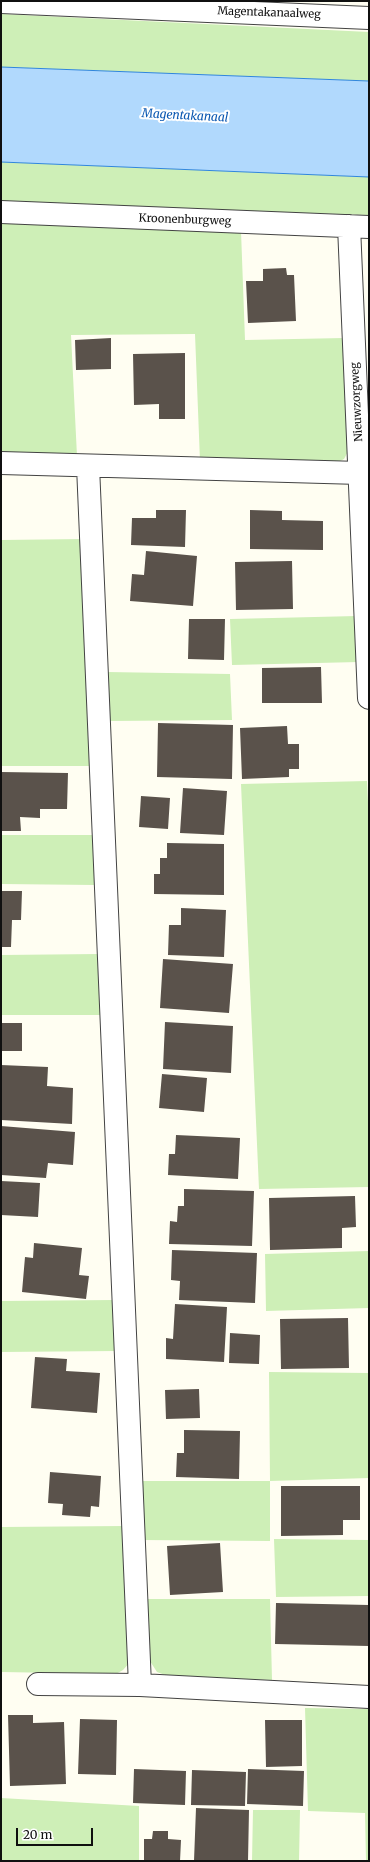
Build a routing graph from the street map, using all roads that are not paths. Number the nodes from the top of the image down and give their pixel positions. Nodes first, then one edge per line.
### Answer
1 (1, 2) edge
2 (369, 18) edge
3 (1, 212) edge
4 (359, 226) edge
5 (1, 463) edge
6 (88, 466) junction
7 (360, 472) junction
8 (369, 698) edge
9 (38, 1684) dead end
10 (140, 1685) junction
11 (369, 1697) edge

1 - 2 street, Magentakanaalweg
3 - 4 street, Kroonenburgweg
4 - 7 street, Nieuwzorgweg
5 - 6 street
6 - 7 street
6 - 10 street
7 - 8 street, Nieuwzorgweg
9 - 10 street
10 - 11 street

